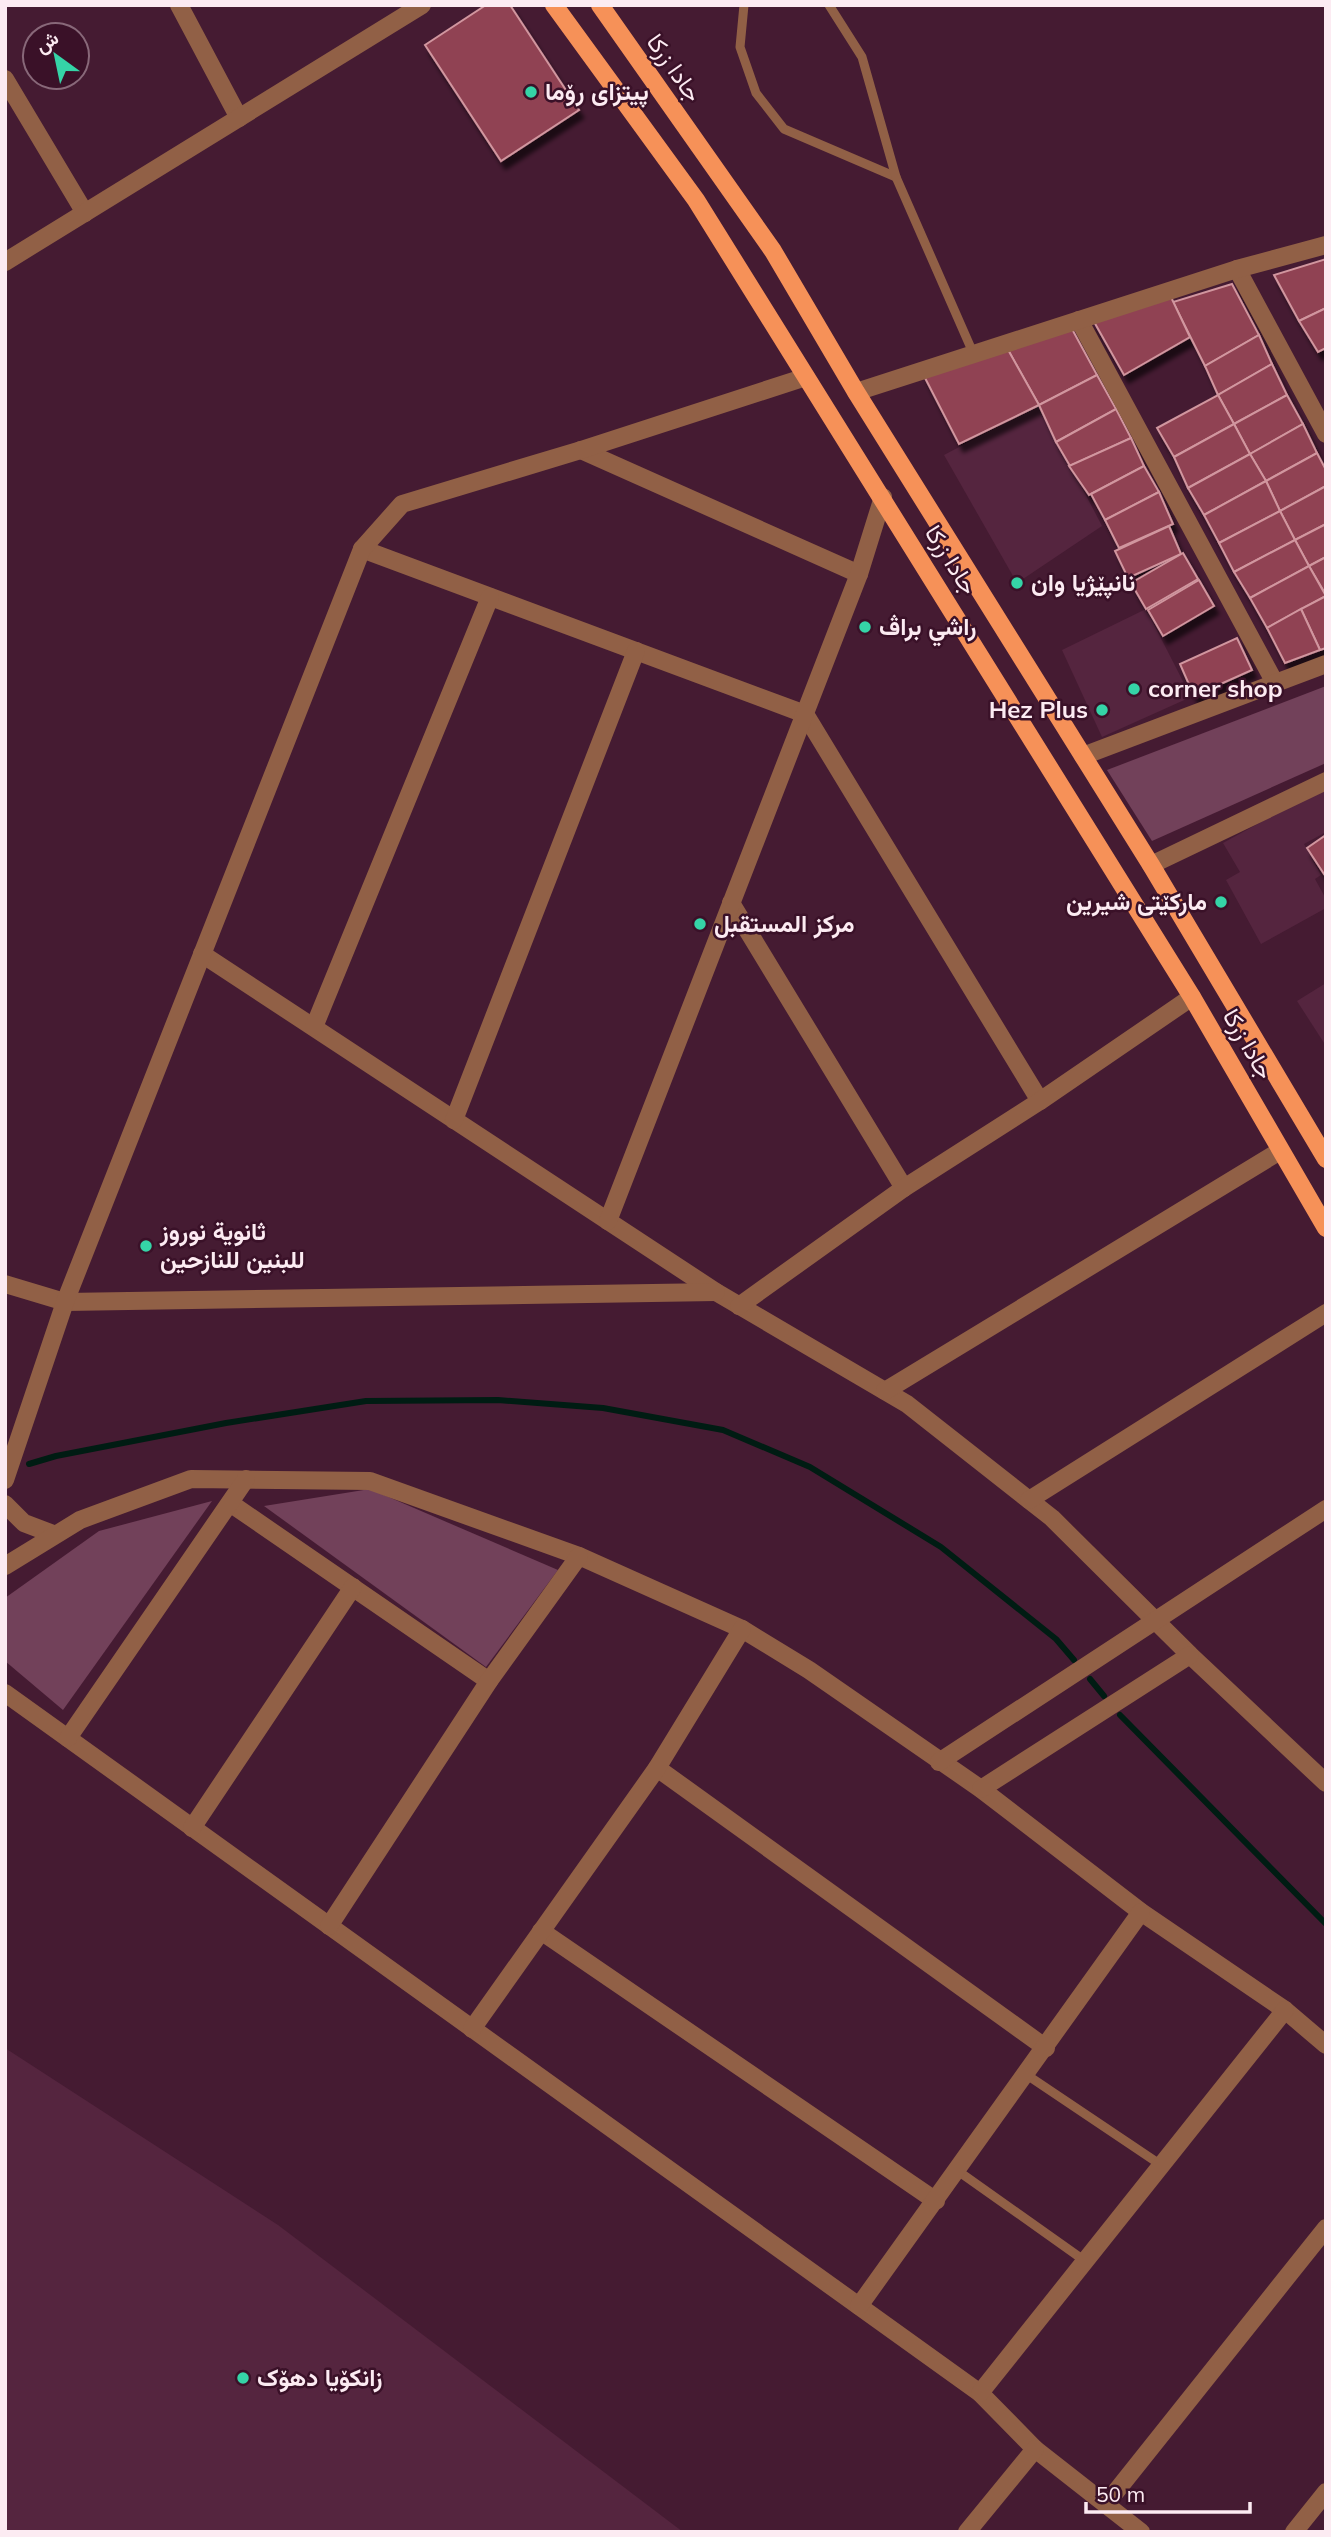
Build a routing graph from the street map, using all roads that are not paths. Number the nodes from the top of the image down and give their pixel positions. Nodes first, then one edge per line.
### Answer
1 (179, 5) edge
2 (422, 5) edge
3 (554, 5) edge
4 (600, 5) edge
5 (744, 5) edge
6 (829, 5) edge
7 (5, 79) edge
8 (239, 118) junction
9 (896, 177) junction
10 (85, 213) junction
11 (1326, 245) edge
12 (5, 262) edge
13 (1237, 269) junction
14 (1079, 320) junction
15 (974, 355) junction
16 (806, 377) junction
17 (856, 392) junction
18 (1326, 434) edge
19 (581, 450) junction
20 (883, 497) junction
21 (362, 549) junction
22 (859, 574) junction
23 (490, 597) junction
24 (636, 651) junction
25 (1326, 664) edge
26 (1275, 683) junction
27 (805, 713) junction
28 (1083, 756) junction
29 (1326, 780) edge
30 (1151, 864) junction
31 (731, 903) junction
32 (202, 954) junction
33 (1192, 997) junction
34 (314, 1027) junction
35 (1040, 1101) junction
36 (454, 1119) junction
37 (1280, 1151) junction
38 (1326, 1159) edge
39 (904, 1188) junction
40 (608, 1221) junction
41 (1326, 1228) edge
42 (5, 1284) edge
43 (716, 1292) junction
44 (65, 1303) junction
45 (739, 1306) junction
46 (1326, 1313) edge
47 (885, 1391) junction
48 (246, 1479) junction
49 (5, 1480) edge
50 (1029, 1500) junction
51 (230, 1503) junction
52 (5, 1504) edge
53 (1326, 1509) edge
54 (53, 1534) junction
55 (579, 1556) junction
56 (5, 1566) edge
57 (353, 1587) junction
58 (1154, 1620) junction
59 (742, 1629) junction
60 (1190, 1655) junction
61 (489, 1681) junction
62 (5, 1693) edge
63 (68, 1738) junction
64 (939, 1762) junction
65 (657, 1768) junction
66 (1326, 1783) edge
67 (981, 1789) junction
68 (192, 1828) junction
69 (1141, 1912) junction
70 (329, 1926) junction
71 (541, 1931) junction
72 (1285, 2010) junction
73 (472, 2029) junction
74 (1326, 2045) edge
75 (1046, 2048) junction
76 (1027, 2075) junction
77 (1161, 2165) junction
78 (958, 2171) junction
79 (936, 2201) junction
80 (1326, 2228) edge
81 (1085, 2260) junction
82 (859, 2306) junction
83 (980, 2393) junction
84 (1035, 2449) junction
85 (1326, 2492) edge
86 (1106, 2504) junction
87 (967, 2532) edge
88 (1141, 2532) edge
89 (1294, 2532) edge

1 - 8 street
2 - 8 street
3 - 16 main road, جادا زرکا
4 - 17 main road, جادا زرکا
5 - 9 lane
6 - 9 lane
7 - 10 street
8 - 10 street
9 - 15 lane
10 - 12 street
11 - 13 street
13 - 14 street
13 - 18 street
14 - 15 street
14 - 26 street
15 - 17 street
16 - 19 street
16 - 20 main road, جادا زرکا
17 - 28 main road, جادا زرکا
19 - 21 street
19 - 22 street
20 - 22 street
20 - 33 main road, جادا زرکا
21 - 23 street
21 - 32 street
22 - 27 street
23 - 24 street
23 - 34 street
24 - 27 street
24 - 36 street
25 - 26 street
26 - 28 street
27 - 31 street
27 - 35 street
28 - 30 main road, جادا زرکا
29 - 30 street
30 - 38 main road, جادا زرکا
31 - 39 street
31 - 40 street
32 - 34 street
32 - 44 street
33 - 35 street
33 - 37 main road, جادا زرکا
34 - 36 street
35 - 39 street
36 - 40 street
37 - 41 main road, جادا زرکا
37 - 47 street
39 - 45 street
40 - 43 street
42 - 44 street
43 - 44 street
43 - 45 street
44 - 49 street
45 - 47 street
46 - 50 street
47 - 50 street
48 - 51 street
48 - 54 street
48 - 55 street
50 - 58 street
51 - 57 street
51 - 63 street
52 - 54 street
53 - 58 street
54 - 56 street
55 - 59 street
55 - 61 street
57 - 61 street
57 - 68 street
58 - 60 street
58 - 64 street
59 - 64 street
59 - 65 street
60 - 66 street
60 - 67 street
61 - 70 street
62 - 63 street
63 - 68 street
64 - 67 street
65 - 71 street
65 - 75 street
67 - 69 street
68 - 70 street
69 - 72 street
69 - 75 street
70 - 73 street
71 - 73 street
71 - 79 street
72 - 74 street
72 - 77 street
73 - 82 street
75 - 76 street
76 - 77 lane
76 - 78 street
77 - 81 street
78 - 79 street
78 - 81 lane
79 - 82 street
80 - 86 street
81 - 83 street
82 - 83 street
83 - 84 street
84 - 86 street
84 - 87 street
85 - 89 street
86 - 88 street

